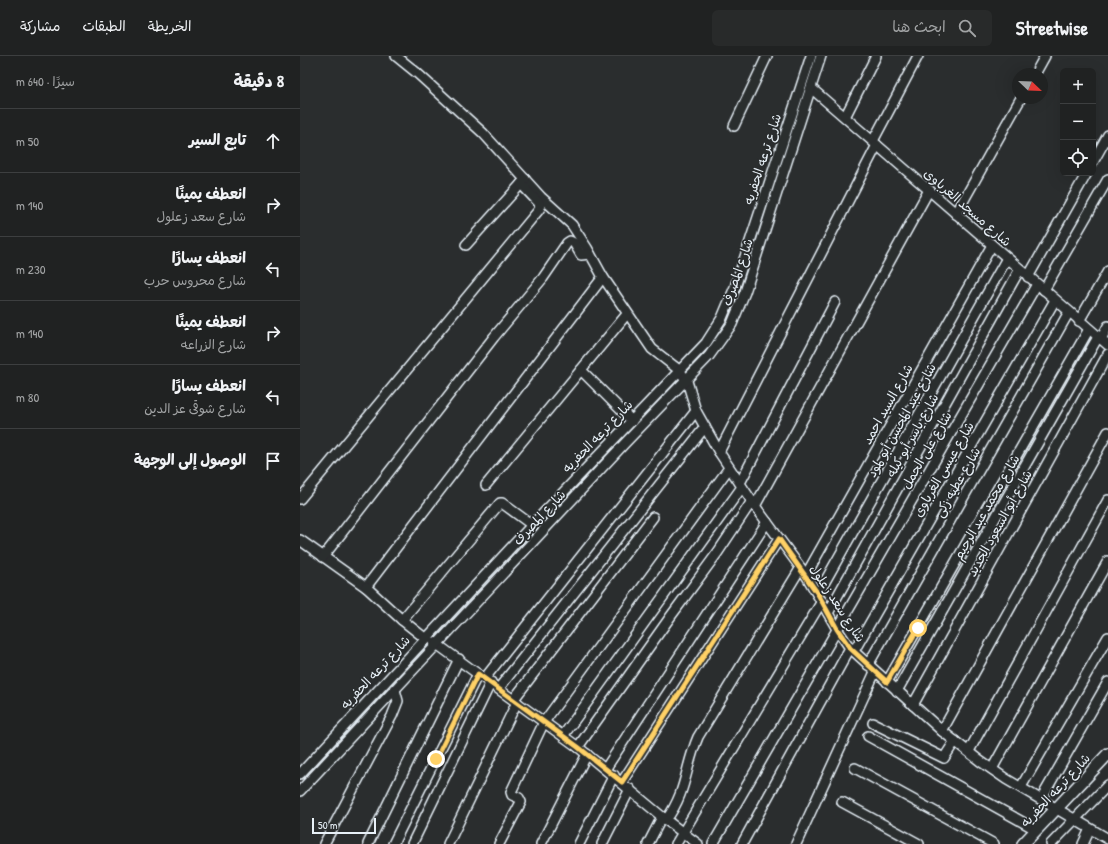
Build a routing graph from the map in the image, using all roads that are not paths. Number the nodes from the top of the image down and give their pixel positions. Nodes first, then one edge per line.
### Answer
1 (396, 56) edge
2 (767, 56) edge
3 (811, 56) edge
4 (821, 56) edge
5 (876, 56) edge
6 (918, 56) edge
7 (1045, 56) edge
8 (1038, 68) edge
9 (811, 88) junction
10 (1018, 104) edge
11 (845, 117) junction
12 (734, 126) dead end
13 (1108, 135) edge
14 (875, 143) junction
15 (1096, 157) edge
16 (1085, 176) edge
17 (1108, 179) edge
18 (523, 181) junction
19 (929, 190) junction
20 (956, 214) junction
21 (466, 245) dead end
22 (992, 245) junction
23 (590, 254) junction
24 (1007, 258) junction
25 (1020, 270) junction
26 (1108, 271) edge
27 (603, 277) junction
28 (1028, 277) junction
29 (1040, 287) junction
30 (1055, 300) junction
31 (835, 302) dead end
32 (1069, 312) junction
33 (628, 314) junction
34 (1079, 321) junction
35 (1108, 326) edge
36 (1089, 329) junction
37 (1102, 340) edge
38 (1108, 354) edge
39 (581, 370) junction
40 (679, 370) junction
41 (687, 381) junction
42 (696, 411) junction
43 (632, 421) junction
44 (705, 427) junction
45 (1108, 432) edge
46 (719, 452) junction
47 (729, 468) junction
48 (486, 485) dead end
49 (741, 485) junction
50 (300, 499) edge
51 (1108, 500) edge
52 (754, 503) junction
53 (653, 517) dead end
54 (767, 522) junction
55 (532, 525) junction
56 (779, 539) junction
57 (300, 540) edge
58 (323, 556) junction
59 (1108, 561) edge
60 (803, 572) junction
61 (366, 587) junction
62 (820, 597) junction
63 (828, 613) junction
64 (402, 620) junction
65 (837, 629) junction
66 (1108, 637) edge
67 (426, 638) junction
68 (438, 645) junction
69 (852, 649) junction
70 (459, 660) junction
71 (872, 668) junction
72 (485, 678) junction
73 (887, 682) junction
74 (1108, 682) edge
75 (499, 688) junction
76 (395, 690) junction
77 (897, 691) junction
78 (516, 700) junction
79 (913, 705) junction
80 (544, 722) junction
81 (873, 723) dead end
82 (942, 731) junction
83 (563, 736) junction
84 (868, 736) dead end
85 (955, 741) junction
86 (578, 747) junction
87 (969, 752) junction
88 (586, 754) junction
89 (1108, 754) edge
90 (606, 768) junction
91 (855, 768) dead end
92 (992, 769) junction
93 (300, 774) edge
94 (614, 776) junction
95 (622, 782) junction
96 (1108, 785) edge
97 (1021, 787) junction
98 (630, 789) junction
99 (300, 791) edge
100 (1041, 799) junction
101 (842, 802) dead end
102 (1058, 808) junction
103 (664, 818) junction
104 (1074, 819) junction
105 (1090, 829) junction
106 (1037, 830) junction
107 (682, 833) junction
108 (1102, 839) edge
109 (324, 844) edge
110 (368, 844) edge
111 (393, 844) edge
112 (412, 844) edge
113 (448, 844) edge
114 (499, 844) edge
115 (541, 844) edge
116 (579, 844) edge
117 (602, 844) edge
118 (648, 844) edge
119 (676, 844) edge
120 (698, 844) edge
121 (714, 844) edge
122 (742, 844) edge
123 (796, 844) edge
124 (918, 844) edge
125 (994, 844) edge
126 (1023, 844) edge
127 (1051, 844) edge
128 (1083, 844) edge

1 - 18 street
2 - 12 street
3 - 40 street, شارع ترعه الحفريه
4 - 9 street, شارع المصرف
5 - 11 street
6 - 14 street
7 - 8 street
9 - 11 street, شارع مسجد الغرباوى
9 - 41 street, شارع المصرف
10 - 20 street
11 - 14 street, شارع مسجد الغرباوى
13 - 15 street
14 - 19 street, شارع مسجد الغرباوى
14 - 46 street
16 - 28 street
17 - 29 street, شارع على الجمل
18 - 21 street
18 - 23 street, شارع سعد زعلول
18 - 50 street
19 - 20 street, شارع مسجد الغرباوى
19 - 52 street
20 - 22 street, شارع مسجد الغرباوى
22 - 24 street, شارع مسجد الغرباوى
22 - 60 street, شارع السيد احمد
23 - 27 street, شارع سعد زعلول
23 - 58 street
24 - 25 street, شارع مسجد الغرباوى
24 - 62 street, شارع عبد المحسن أبو لمود
25 - 28 street, شارع مسجد الغرباوى
25 - 63 street, شارع ياسر أبو كيله
26 - 34 street
27 - 33 street, شارع سعد زعلول
27 - 61 street
28 - 29 street, شارع مسجد الغرباوى
29 - 30 street, شارع مسجد الغرباوى
29 - 65 street, شارع على الجمل
30 - 32 street, شارع مسجد الغرباوى
30 - 69 street, شارع عيسى الغرباوى
31 - 49 street
32 - 34 street, شارع مسجد الغرباوى
32 - 71 street, شارع عطيه زكى
33 - 39 street
33 - 40 street, شارع سعد زعلول
34 - 36 street, شارع مسجد الغرباوى
35 - 37 street, شارع محمد عبد الرحيم
36 - 37 street, شارع مسجد الغرباوى
36 - 73 street
37 - 77 street, شارع محمد عبد الرحيم
38 - 79 street, شارع أبو السعود الجديد
39 - 43 street
39 - 48 street
40 - 41 street, شارع سعد زعلول
40 - 43 street, شارع ترعه الحفريه
41 - 42 street, شارع سعد زعلول
41 - 68 street, شارع المصرف
42 - 44 street, شارع سعد زعلول
42 - 72 street
43 - 55 street, شارع ترعه الحفريه
44 - 46 street, شارع سعد زعلول
44 - 75 street
45 - 82 street
46 - 47 street, شارع سعد زعلول
47 - 49 street, شارع سعد زعلول
47 - 80 street
49 - 52 street, شارع سعد زعلول
49 - 83 street
51 - 87 street
52 - 54 street, شارع سعد زعلول
52 - 86 street
53 - 78 street
54 - 56 street, شارع سعد زعلول
54 - 90 street
55 - 64 street
55 - 67 street, شارع ترعه الحفريه
56 - 60 street, شارع سعد زعلول
56 - 95 street
57 - 58 street
58 - 61 street
59 - 92 street
60 - 62 street, شارع سعد زعلول
60 - 103 street, شارع السيد احمد
61 - 64 street
62 - 63 street, شارع سعد زعلول
62 - 107 street, شارع عبد المحسن أبو لمود
63 - 65 street, شارع سعد زعلول
64 - 67 street
65 - 69 street, شارع سعد زعلول
65 - 121 street, شارع على الجمل
66 - 97 street
67 - 68 street
67 - 93 street, شارع ترعه الحفريه
68 - 70 street
68 - 76 street, شارع المصرف
69 - 71 street, شارع سعد زعلول
69 - 122 street, شارع عيسى الغرباوى
70 - 72 street
70 - 110 street
71 - 73 street, شارع سعد زعلول
71 - 123 street, شارع عطيه زكى
72 - 75 street
72 - 111 street
72 - 112 street
73 - 77 street, شارع سعد زعلول
74 - 100 street
75 - 78 street
76 - 99 street, شارع المصرف
76 - 109 street
77 - 79 street, شارع سعد زعلول
78 - 80 street
78 - 113 street
79 - 82 street, شارع سعد زعلول
80 - 83 street
80 - 114 street
81 - 85 street
82 - 85 street, شارع سعد زعلول
83 - 86 street
84 - 106 street
85 - 87 street, شارع سعد زعلول
86 - 88 street
87 - 92 street, شارع سعد زعلول
88 - 90 street
88 - 115 street
89 - 102 street, شارع ترعه الحفريه
90 - 94 street
91 - 125 street
92 - 97 street, شارع سعد زعلول
94 - 95 street
94 - 116 street
95 - 98 street
96 - 104 street
97 - 100 street, شارع سعد زعلول
98 - 103 street
98 - 117 street
100 - 102 street, شارع سعد زعلول
101 - 124 street
102 - 104 street, شارع سعد زعلول
102 - 106 street, شارع ترعه الحفريه
103 - 107 street
103 - 118 street, شارع السيد احمد
104 - 105 street, شارع سعد زعلول
104 - 127 street
105 - 108 street, شارع سعد زعلول
105 - 128 street
106 - 126 street, شارع ترعه الحفريه
107 - 119 street, شارع عبد المحسن أبو لمود
107 - 120 street

